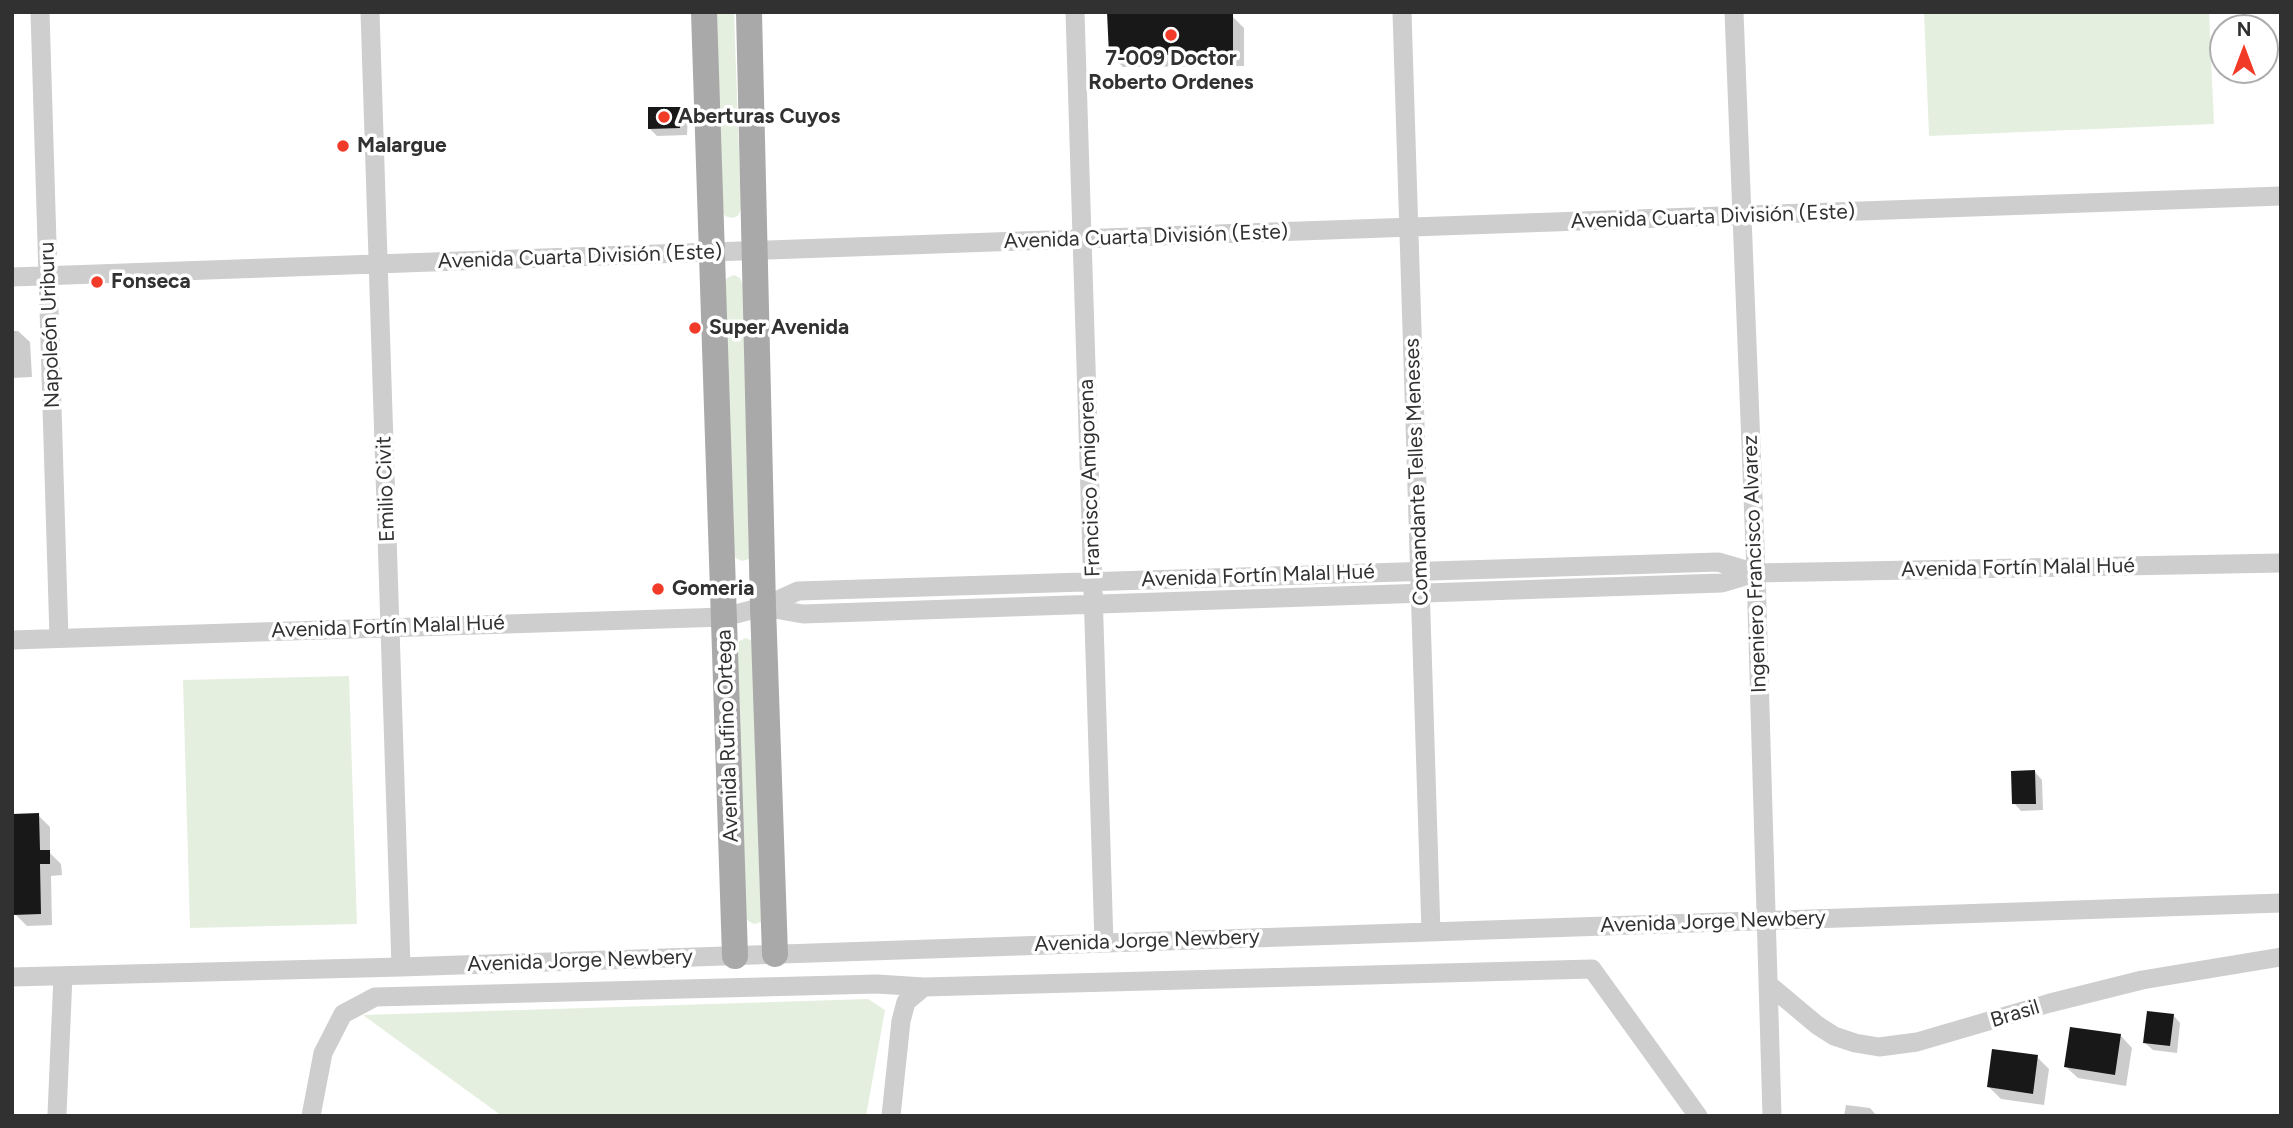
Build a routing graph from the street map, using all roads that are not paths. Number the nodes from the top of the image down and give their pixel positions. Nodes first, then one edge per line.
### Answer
1 (40, 12) edge
2 (370, 12) edge
3 (704, 12) edge
4 (749, 12) edge
5 (1075, 12) edge
6 (1402, 12) edge
7 (1734, 12) edge
8 (2281, 196) edge
9 (1741, 216) junction
10 (1409, 227) junction
11 (1082, 239) junction
12 (756, 250) junction
13 (712, 252) junction
14 (378, 264) junction
15 (48, 276) junction
16 (12, 277) edge
17 (2281, 563) edge
18 (1420, 571) junction
19 (1755, 573) junction
20 (1093, 582) junction
21 (1421, 593) junction
22 (1094, 604) junction
23 (763, 607) junction
24 (724, 617) junction
25 (390, 627) junction
26 (59, 638) junction
27 (12, 640) edge
28 (2281, 903) edge
29 (1766, 920) junction
30 (1431, 932) junction
31 (1104, 943) junction
32 (775, 954) junction
33 (735, 956) junction
34 (2281, 957) edge
35 (401, 967) junction
36 (63, 976) junction
37 (12, 977) edge
38 (1768, 984) junction
39 (924, 986) junction
40 (57, 1114) dead end
41 (311, 1116) edge
42 (891, 1116) edge
43 (1698, 1116) edge
44 (1772, 1116) edge

1 - 15 street, Napoleón Uriburu
2 - 14 street, Emilio Civit
3 - 13 main road, Avenida Rufino Ortega
4 - 12 main road, Avenida Rufino Ortega
5 - 11 street, Francisco Amigorena
6 - 10 street, Comandante Telles Meneses
7 - 9 street, Ingeniero Francisco Alvarez
8 - 9 street, Avenida Cuarta División (Este)
9 - 10 street, Avenida Cuarta División (Este)
9 - 19 street, Ingeniero Francisco Alvarez
10 - 11 street, Avenida Cuarta División (Este)
10 - 18 street, Comandante Telles Meneses
11 - 12 street, Avenida Cuarta División (Este)
11 - 20 street, Francisco Amigorena
12 - 13 street, Avenida Cuarta División (Este)
12 - 23 main road, Avenida Rufino Ortega
13 - 14 street, Avenida Cuarta División (Este)
13 - 24 main road, Avenida Rufino Ortega
14 - 15 street, Avenida Cuarta División (Este)
14 - 25 street, Emilio Civit
15 - 16 street, Avenida Cuarta División (Este)
15 - 26 street, Napoleón Uriburu
17 - 19 street, Avenida Fortín Malal Hué
18 - 19 street, Avenida Fortín Malal Hué
18 - 20 street, Avenida Fortín Malal Hué
18 - 21 street, Comandante Telles Meneses
19 - 21 street, Avenida Fortín Malal Hué
19 - 29 street, Ingeniero Francisco Alvarez
20 - 22 street, Francisco Amigorena
20 - 23 street, Avenida Fortín Malal Hué
21 - 22 street, Avenida Fortín Malal Hué
21 - 30 street, Comandante Telles Meneses
22 - 23 street, Avenida Fortín Malal Hué
22 - 31 street, Francisco Amigorena
23 - 24 street, Avenida Fortín Malal Hué
23 - 32 main road, Avenida Rufino Ortega
24 - 25 street, Avenida Fortín Malal Hué
24 - 33 main road, Avenida Rufino Ortega
25 - 26 street, Avenida Fortín Malal Hué
25 - 35 street, Emilio Civit
26 - 27 street, Avenida Fortín Malal Hué
28 - 29 street, Avenida Jorge Newbery
29 - 30 street, Avenida Jorge Newbery
29 - 38 street, Ingeniero Francisco Alvarez
30 - 31 street, Avenida Jorge Newbery
31 - 32 street, Avenida Jorge Newbery
32 - 33 street, Avenida Jorge Newbery
33 - 35 street, Avenida Jorge Newbery
34 - 38 street, Brasil
35 - 36 street, Avenida Jorge Newbery
36 - 37 street, Avenida Jorge Newbery
36 - 40 street
38 - 44 street, Ingeniero Francisco Alvarez
39 - 41 street
39 - 42 street
39 - 43 street

